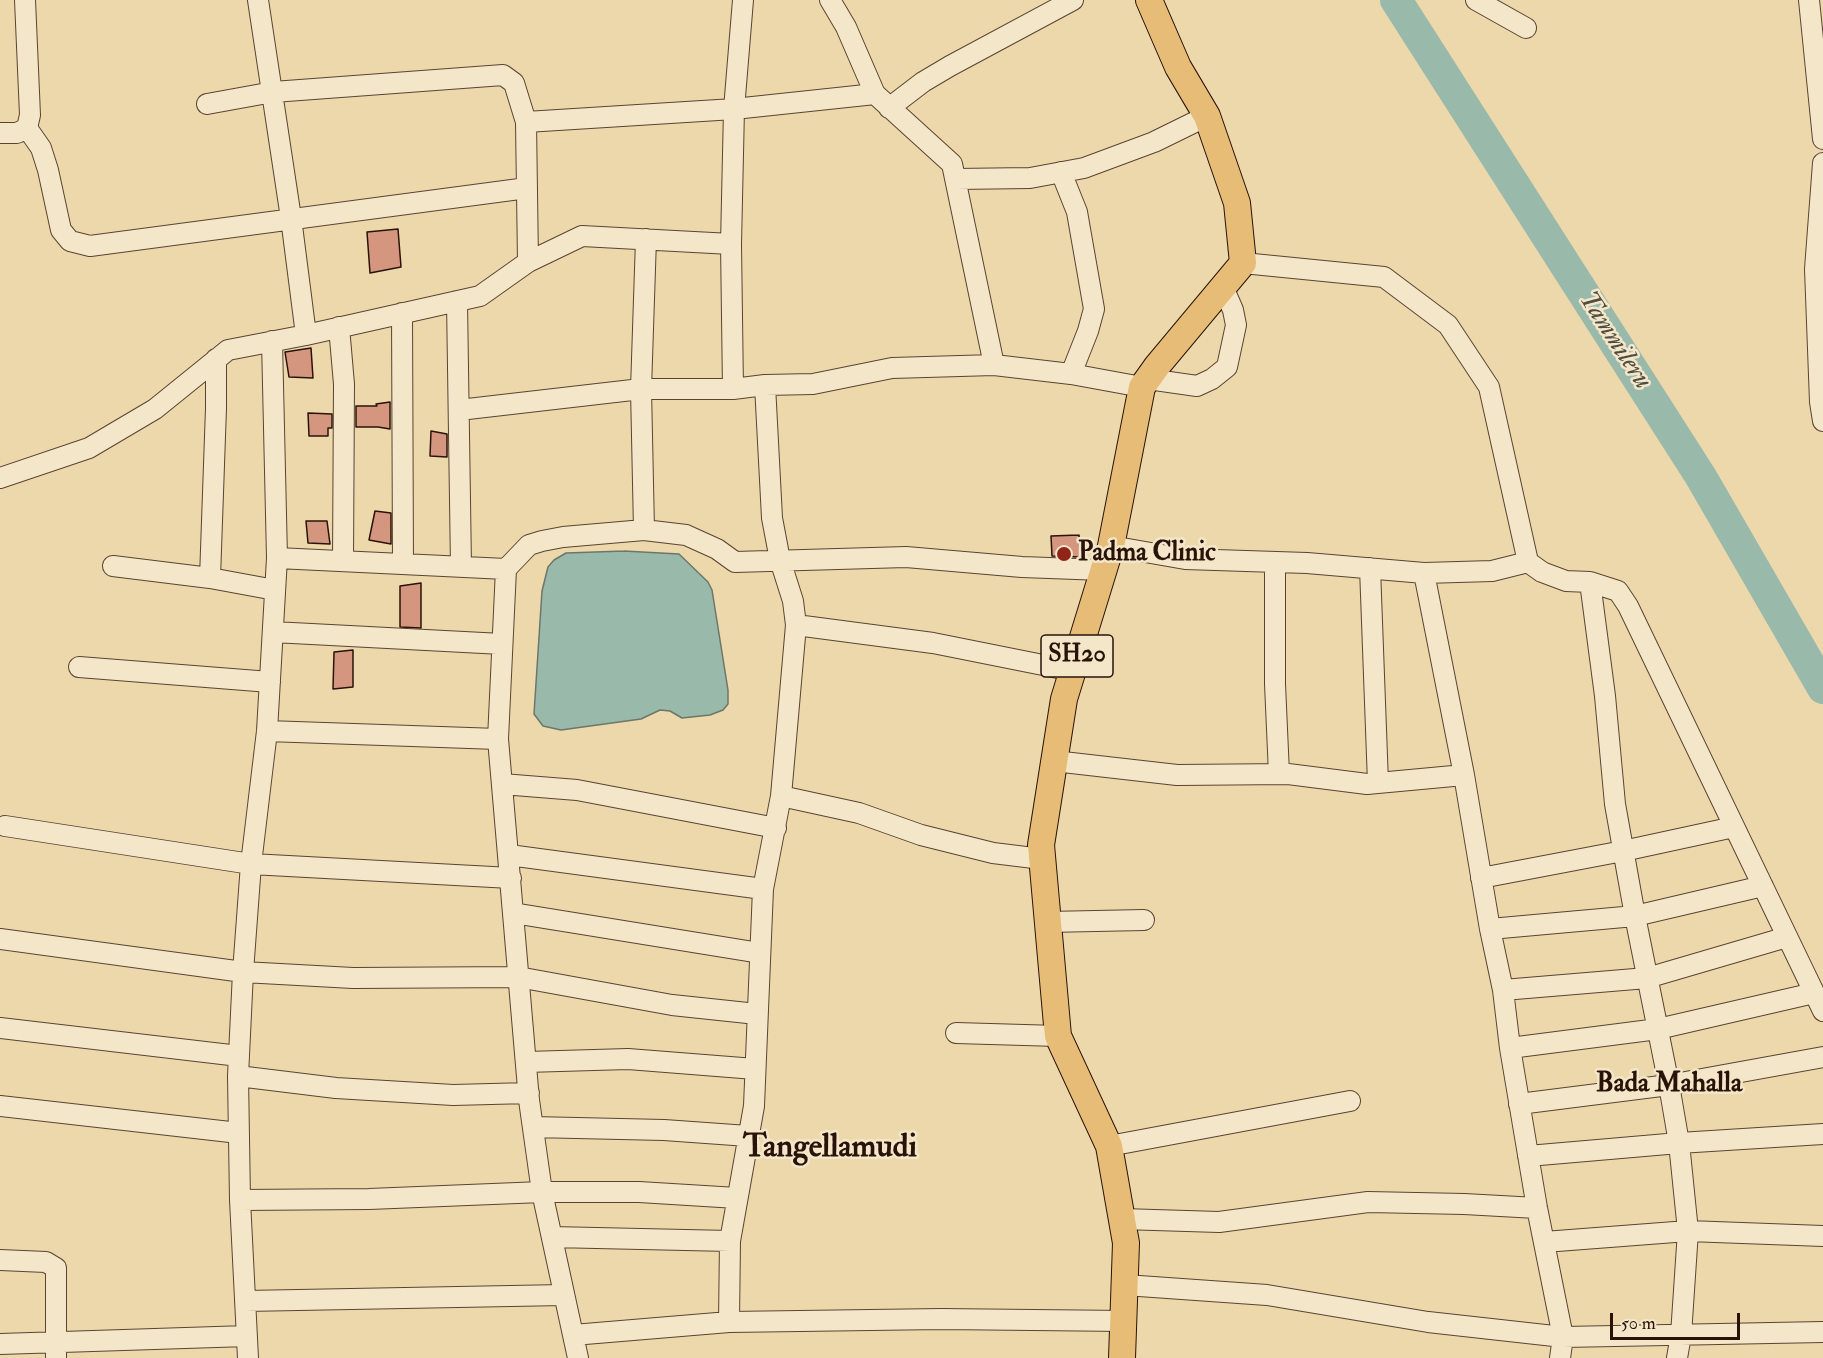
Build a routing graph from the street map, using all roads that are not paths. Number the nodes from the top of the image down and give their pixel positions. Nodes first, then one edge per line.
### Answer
1 (25, 0) edge
2 (258, 0) edge
3 (743, 0) edge
4 (830, 0) edge
5 (1073, 0) edge
6 (1149, 0) edge
7 (1476, 0) edge
8 (1814, 10) edge
9 (1526, 28) dead end
10 (1820, 85) edge
11 (273, 92) junction
12 (875, 94) junction
13 (207, 104) dead end
14 (890, 108) junction
15 (734, 109) junction
16 (1207, 116) junction
17 (526, 122) junction
18 (27, 128) junction
19 (0, 133) edge
20 (1823, 139) edge
21 (1823, 163) edge
22 (1061, 172) junction
23 (956, 179) junction
24 (527, 188) junction
25 (1821, 210) edge
26 (291, 218) junction
27 (646, 239) junction
28 (731, 244) junction
29 (528, 262) junction
30 (1243, 263) junction
31 (1819, 269) edge
32 (1223, 287) junction
33 (457, 301) junction
34 (402, 313) junction
35 (339, 327) junction
36 (1820, 334) edge
37 (306, 335) junction
38 (272, 341) junction
39 (216, 359) junction
40 (994, 364) junction
41 (1071, 374) junction
42 (1145, 383) junction
43 (765, 385) junction
44 (641, 389) junction
45 (733, 389) junction
46 (1822, 408) edge
47 (459, 410) junction
48 (0, 478) edge
49 (644, 530) junction
50 (1111, 546) junction
51 (277, 558) junction
52 (780, 560) junction
53 (343, 561) junction
54 (1275, 562) junction
55 (1528, 562) junction
56 (403, 564) junction
57 (113, 566) dead end
58 (461, 567) junction
59 (1370, 568) junction
60 (506, 570) junction
61 (1103, 570) junction
62 (1424, 573) junction
63 (210, 578) junction
64 (1590, 582) junction
65 (275, 590) junction
66 (796, 625) junction
67 (273, 632) junction
68 (502, 644) junction
69 (79, 667) dead end
70 (1073, 672) junction
71 (270, 682) junction
72 (267, 731) junction
73 (498, 739) junction
74 (1054, 761) junction
75 (1279, 774) junction
76 (1464, 774) junction
77 (1378, 783) junction
78 (502, 784) junction
79 (781, 796) junction
80 (5, 826) dead end
81 (1734, 827) junction
82 (776, 828) junction
83 (1623, 851) junction
84 (509, 855) junction
85 (1042, 859) junction
86 (251, 864) junction
87 (511, 878) junction
88 (1481, 878) junction
89 (1762, 886) junction
90 (763, 889) junction
91 (513, 913) junction
92 (1635, 916) junction
93 (1144, 920) dead end
94 (1047, 922) junction
95 (1490, 929) junction
96 (1787, 937) junction
97 (0, 939) edge
98 (760, 953) junction
99 (243, 972) junction
100 (518, 977) junction
101 (1647, 978) junction
102 (1503, 990) junction
103 (1814, 993) junction
104 (1823, 1011) edge
105 (758, 1014) junction
106 (0, 1028) edge
107 (1658, 1029) junction
108 (956, 1033) dead end
109 (1058, 1036) junction
110 (1510, 1048) junction
111 (239, 1056) junction
112 (1823, 1057) edge
113 (526, 1062) junction
114 (755, 1069) junction
115 (238, 1076) junction
116 (1669, 1085) junction
117 (529, 1094) junction
118 (1350, 1101) dead end
119 (1519, 1104) junction
120 (0, 1106) edge
121 (533, 1127) junction
122 (239, 1133) junction
123 (1823, 1134) edge
124 (748, 1136) junction
125 (1679, 1143) junction
126 (1109, 1146) junction
127 (1528, 1156) junction
128 (542, 1192) junction
129 (737, 1198) junction
130 (240, 1200) junction
131 (1537, 1208) junction
132 (1122, 1219) junction
133 (1688, 1231) junction
134 (1823, 1236) edge
135 (552, 1237) junction
136 (729, 1241) junction
137 (1544, 1242) junction
138 (0, 1260) edge
139 (1125, 1285) junction
140 (564, 1295) junction
141 (245, 1301) junction
142 (1125, 1321) junction
143 (729, 1322) junction
144 (1823, 1332) edge
145 (573, 1335) junction
146 (1682, 1335) junction
147 (247, 1336) junction
148 (1563, 1337) junction
149 (0, 1344) edge
150 (56, 1350) edge
151 (248, 1358) edge
152 (578, 1358) edge
153 (1122, 1358) edge
154 (1560, 1358) edge
155 (1677, 1358) edge

1 - 18 street
2 - 11 street
3 - 15 street
4 - 12 street
5 - 14 street
6 - 16 main road
7 - 9 street
8 - 10 street
10 - 20 street
11 - 13 street
11 - 17 street
11 - 26 street
12 - 14 street
12 - 15 street
14 - 23 street
15 - 17 street
15 - 28 street
16 - 22 street
16 - 30 main road
17 - 24 street
18 - 19 street
18 - 26 street
21 - 25 street
22 - 23 street
22 - 41 street
23 - 40 street
24 - 26 street
24 - 29 street
25 - 31 street
26 - 37 street
27 - 28 street
27 - 29 street
27 - 44 street
28 - 45 street
29 - 33 street
30 - 32 main road, SH20
30 - 55 street
31 - 36 street
32 - 42 main road, SH20
32 - 42 street
33 - 34 street
33 - 47 street
34 - 35 street
34 - 56 street
35 - 37 street
35 - 53 street
36 - 46 street
37 - 38 street
38 - 39 street
38 - 51 street
39 - 48 street
39 - 63 street
40 - 41 street
40 - 43 street
41 - 42 street
42 - 50 main road, SH20
43 - 45 street
43 - 52 street
44 - 45 street
44 - 47 street
44 - 49 street
47 - 58 street
49 - 52 street
49 - 60 street
50 - 54 street
50 - 61 main road, SH20
51 - 53 street
51 - 65 street
52 - 61 street
52 - 66 street
53 - 56 street
54 - 59 street
54 - 75 street
55 - 62 street
55 - 64 street
56 - 58 street
57 - 63 street
58 - 60 street
59 - 62 street
59 - 77 street
60 - 68 street
61 - 70 main road, SH20
62 - 76 street
63 - 65 street
64 - 81 street
64 - 83 street
65 - 67 street
66 - 70 street
66 - 79 street
67 - 68 street
67 - 71 street
68 - 73 street
69 - 71 street
70 - 74 main road, SH20
71 - 72 street
72 - 73 street
72 - 86 street
73 - 78 street
74 - 75 street
74 - 85 main road, SH20
75 - 77 street
76 - 77 street
76 - 88 street
78 - 82 street
78 - 84 street
79 - 82 street
79 - 85 street
80 - 86 street
81 - 83 street
81 - 89 street
82 - 90 street
83 - 88 street
83 - 92 street
84 - 87 street
84 - 90 street
85 - 94 main road, SH20
86 - 87 street
86 - 99 street
87 - 91 street
88 - 95 street
89 - 92 street
89 - 96 street
90 - 98 street
91 - 98 street
91 - 100 street
92 - 95 street
92 - 101 street
93 - 94 street
94 - 109 main road, SH20
95 - 102 street
96 - 101 street
96 - 103 street
97 - 99 street
98 - 105 street
99 - 100 street
99 - 111 street
100 - 105 street
100 - 113 street
101 - 102 street
101 - 107 street
102 - 110 street
103 - 104 street
103 - 107 street
105 - 114 street
106 - 111 street
107 - 110 street
107 - 116 street
108 - 109 street
109 - 126 main road, SH20
110 - 119 street
111 - 115 street
112 - 116 street
113 - 114 street
113 - 117 street
114 - 124 street
115 - 117 street
115 - 122 street
116 - 119 street
116 - 125 street
117 - 121 street
118 - 126 street
119 - 127 street
120 - 122 street
121 - 124 street
121 - 128 street
122 - 130 street
123 - 125 street
124 - 129 street
125 - 127 street
125 - 133 street
126 - 132 main road, SH20
127 - 131 street
128 - 129 street
128 - 130 street
128 - 135 street
129 - 136 street
130 - 141 street
131 - 132 street
131 - 137 street
132 - 139 main road, SH20
133 - 134 street
133 - 137 street
133 - 146 street
135 - 136 street
135 - 140 street
136 - 143 street
137 - 148 street
138 - 150 street
139 - 142 main road, SH20
139 - 148 street
140 - 141 street
140 - 145 street
141 - 147 street
142 - 143 street
142 - 153 main road, SH20
143 - 145 street
144 - 146 street
145 - 152 street
146 - 148 street
146 - 155 street
147 - 150 street
147 - 151 street
148 - 154 street
149 - 150 street

